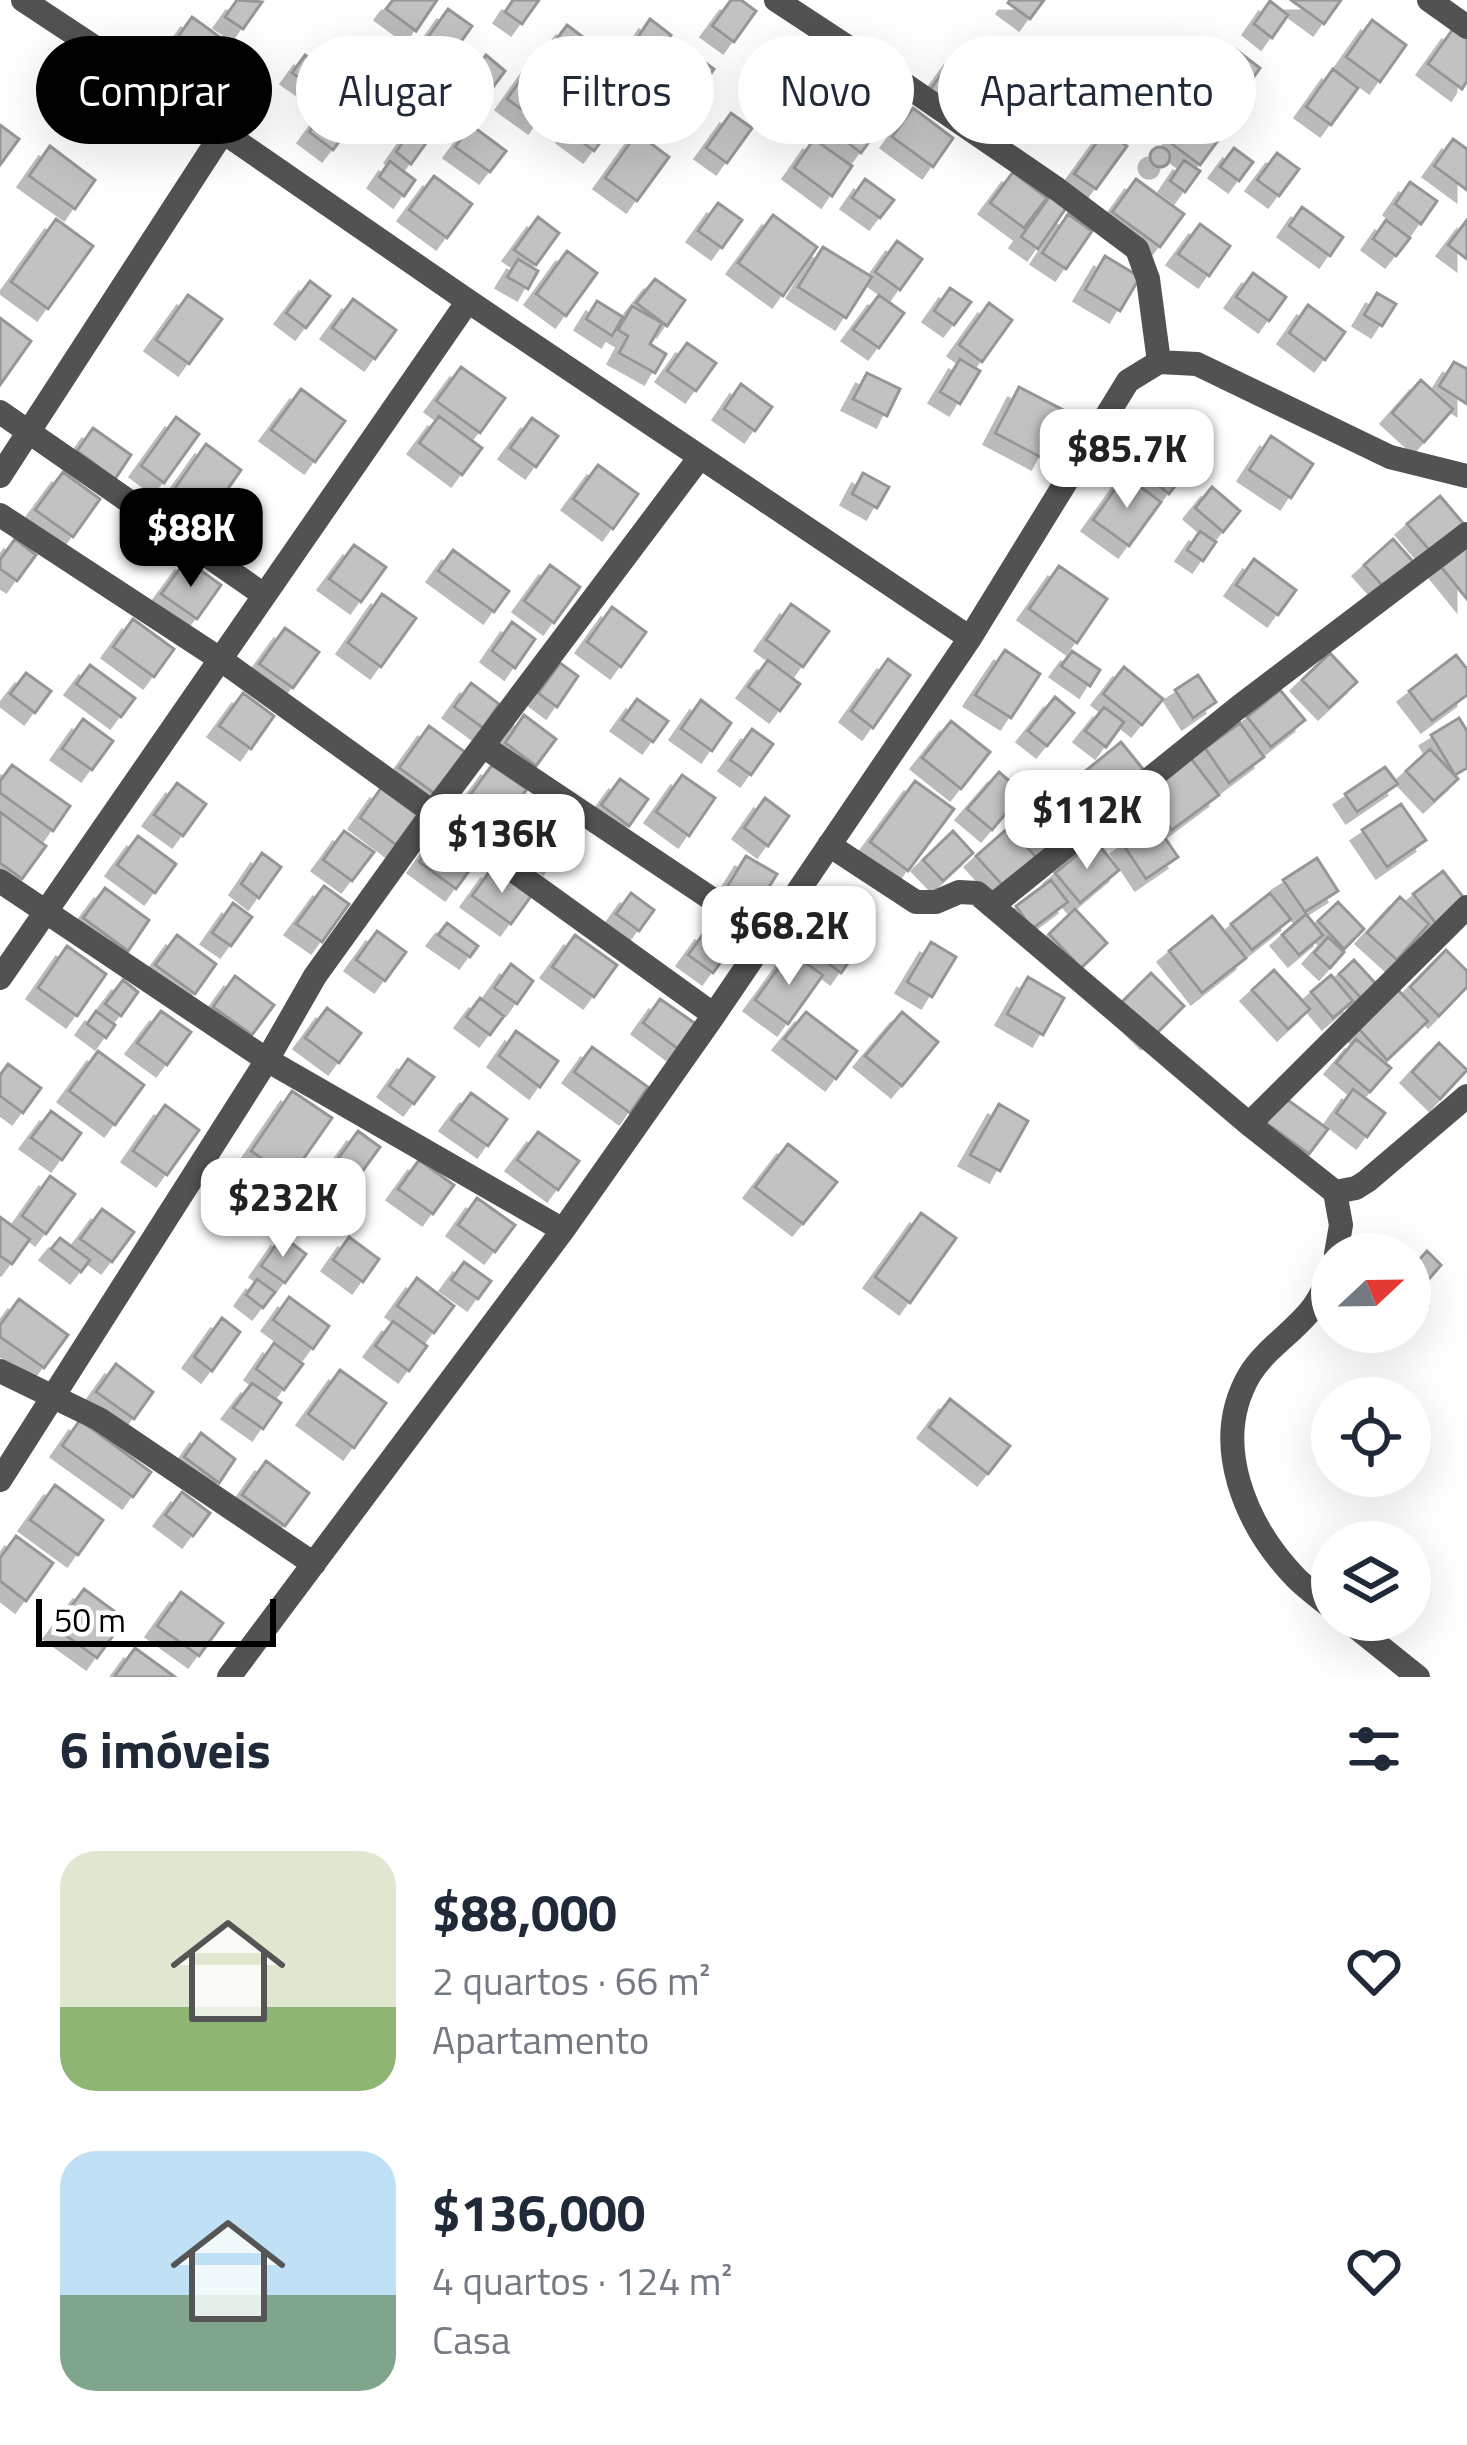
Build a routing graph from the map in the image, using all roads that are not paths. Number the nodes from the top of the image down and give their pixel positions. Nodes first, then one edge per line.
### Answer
1 (22, 0) edge
2 (776, 0) edge
3 (1430, 0) edge
4 (1467, 27) edge
5 (77, 36) edge
6 (215, 144) edge
7 (240, 144) edge
8 (468, 301) junction
9 (1159, 362) junction
10 (0, 412) edge
11 (28, 431) junction
12 (700, 457) junction
13 (0, 476) edge
14 (1467, 476) edge
15 (0, 515) edge
16 (1467, 534) edge
17 (264, 595) junction
18 (970, 638) junction
19 (220, 658) junction
20 (483, 746) junction
21 (433, 812) junction
22 (829, 845) junction
23 (0, 881) edge
24 (992, 906) junction
25 (1467, 907) edge
26 (45, 911) junction
27 (767, 936) junction
28 (0, 978) edge
29 (714, 1015) junction
30 (267, 1060) junction
31 (1467, 1096) edge
32 (1249, 1124) junction
33 (1335, 1192) junction
34 (562, 1230) junction
35 (1340, 1233) edge
36 (1311, 1309) edge
37 (0, 1371) edge
38 (52, 1398) junction
39 (0, 1480) edge
40 (314, 1564) junction
41 (1311, 1591) edge
42 (1373, 1641) edge
43 (229, 1677) edge
44 (1418, 1677) edge

1 - 5 street
2 - 9 street
3 - 4 street
6 - 11 street
7 - 8 street
8 - 12 street
8 - 17 street
9 - 14 street
9 - 18 street
10 - 11 street
11 - 13 street
11 - 17 street
12 - 18 street
12 - 20 street
15 - 19 street
16 - 24 street
17 - 19 street
18 - 22 street
19 - 21 street
19 - 26 street
20 - 21 street
20 - 27 street
21 - 29 street
21 - 30 street
22 - 24 street
22 - 27 street
23 - 26 street
24 - 32 street
25 - 32 street
26 - 28 street
26 - 30 street
27 - 29 street
29 - 34 street
30 - 34 street
30 - 38 street
31 - 33 street
32 - 33 street
33 - 35 street
34 - 40 street
36 - 41 street
37 - 38 street
38 - 39 street
38 - 40 street
40 - 43 street
42 - 44 street

